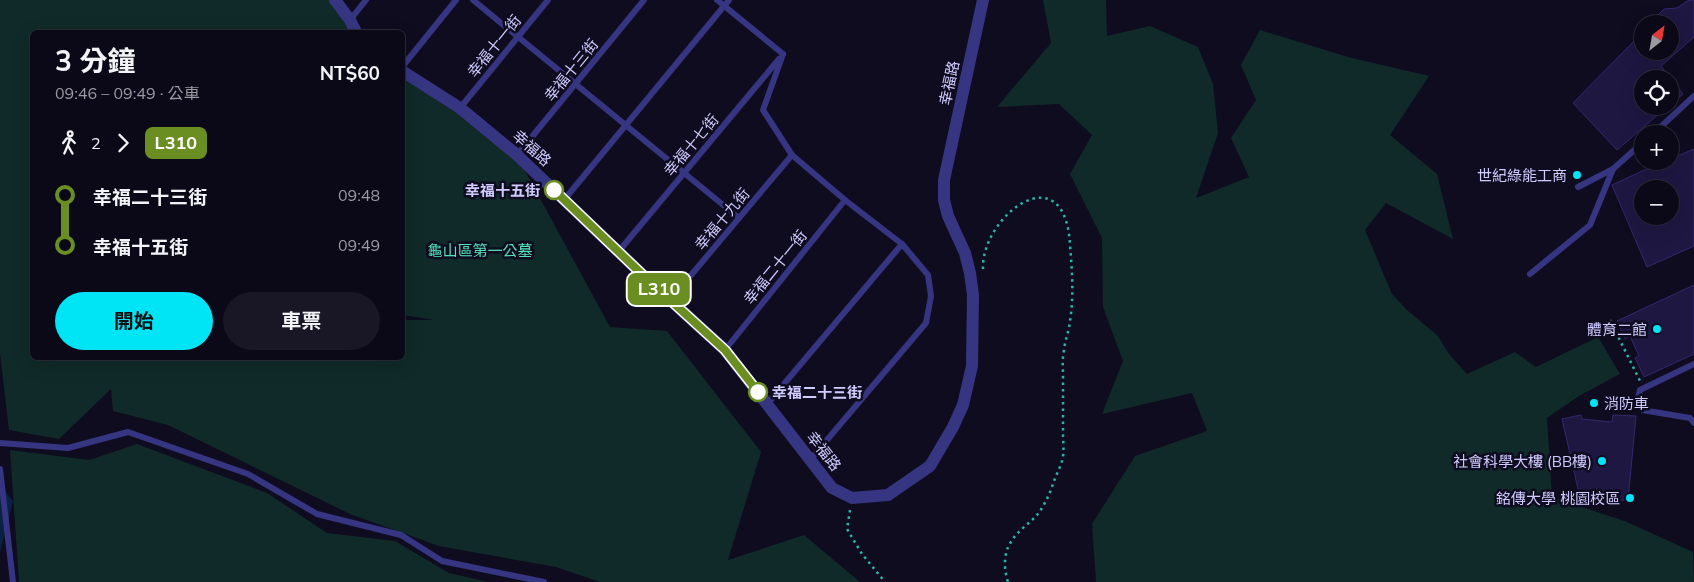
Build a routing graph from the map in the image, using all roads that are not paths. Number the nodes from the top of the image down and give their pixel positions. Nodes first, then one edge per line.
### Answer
1 (335, 0) edge
2 (366, 0) edge
3 (456, 0) edge
4 (473, 0) edge
5 (548, 0) edge
6 (644, 0) edge
7 (717, 0) edge
8 (729, 0) edge
9 (983, 0) edge
10 (724, 6) junction
11 (350, 20) junction
12 (355, 30) edge
13 (517, 36) junction
14 (784, 54) junction
15 (405, 62) edge
16 (405, 73) edge
17 (576, 84) junction
18 (1694, 96) edge
19 (460, 108) junction
20 (625, 125) junction
21 (1662, 125) edge
22 (1634, 150) edge
23 (517, 155) junction
24 (792, 155) junction
25 (1613, 169) junction
26 (684, 173) junction
27 (1578, 187) dead end
28 (564, 200) junction
29 (845, 200) junction
30 (739, 218) junction
31 (902, 244) junction
32 (618, 251) junction
33 (1530, 274) dead end
34 (671, 299) junction
35 (725, 350) junction
36 (1694, 364) edge
37 (768, 404) junction
38 (1694, 423) edge
39 (0, 443) edge
40 (810, 460) junction
41 (0, 469) edge
42 (13, 582) edge
43 (544, 582) edge

1 - 11 street
2 - 11 lane
3 - 15 lane
4 - 13 lane
5 - 13 lane, 幸福十一街
6 - 17 lane, 幸福十三街
7 - 10 lane
8 - 10 lane
9 - 40 street, 幸福路
10 - 14 lane
10 - 20 lane
11 - 12 street
13 - 17 lane
13 - 19 lane, 幸福十一街
14 - 24 lane
14 - 26 lane, 幸福十七街
16 - 19 street, 幸福路
17 - 20 lane
17 - 23 lane, 幸福十三街
18 - 21 lane
19 - 23 street, 幸福路
20 - 26 lane
20 - 28 lane
22 - 25 lane
23 - 28 street, 幸福路
24 - 29 lane
24 - 30 lane, 幸福十九街
25 - 27 lane
25 - 33 lane
26 - 30 lane
26 - 32 lane, 幸福十七街
28 - 32 street, 幸福路
29 - 31 lane
29 - 35 lane, 幸福二十一街
30 - 34 lane, 幸福十九街
31 - 37 lane
31 - 40 lane
32 - 34 street, 幸福路
34 - 35 street, 幸福路
35 - 37 street, 幸福路
36 - 38 lane
37 - 40 street, 幸福路
39 - 43 lane
41 - 42 lane

